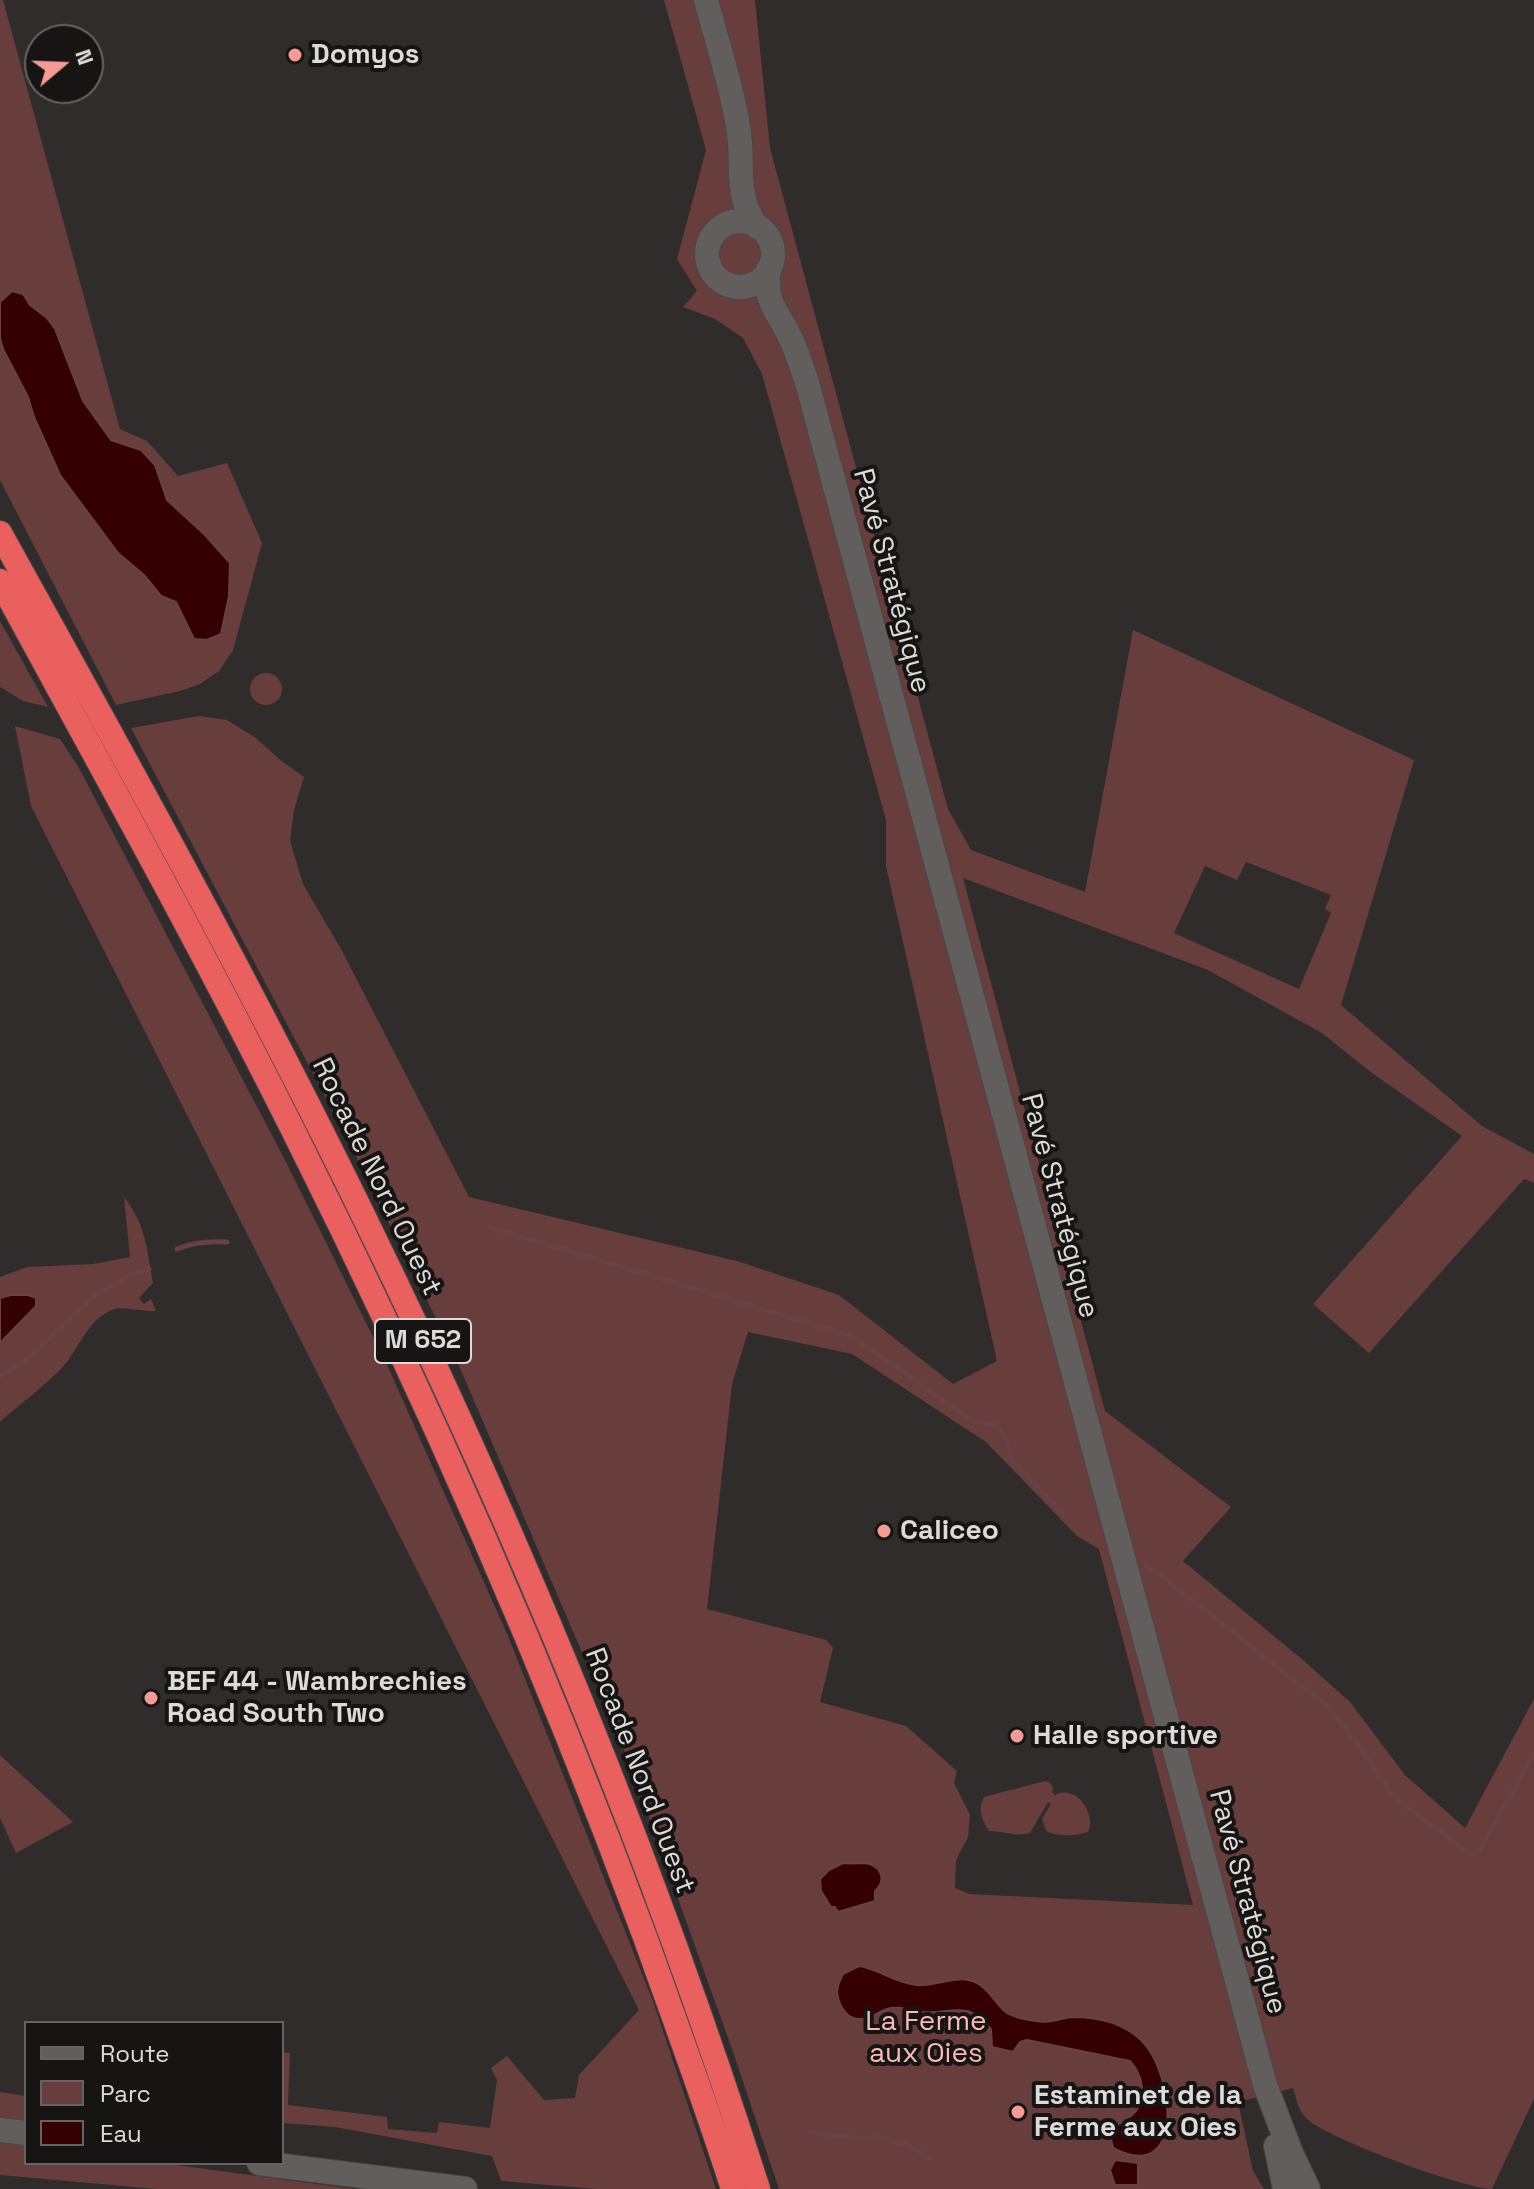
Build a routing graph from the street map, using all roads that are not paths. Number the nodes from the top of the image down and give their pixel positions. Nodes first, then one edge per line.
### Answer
1 (706, 0) edge
2 (740, 145) junction
3 (757, 227) junction
4 (713, 235) junction
5 (768, 270) junction
6 (734, 287) junction
7 (793, 344) junction
8 (0, 513) edge
9 (0, 533) edge
10 (0, 581) edge
11 (88, 691) junction
12 (1265, 2085) junction
13 (0, 2130) edge
14 (24, 2133) edge
15 (275, 2165) edge
16 (465, 2189) edge
17 (733, 2189) edge
18 (758, 2189) edge
19 (1285, 2189) edge
20 (1308, 2189) edge

1 - 2 main road
2 - 3 main road
2 - 4 main road
3 - 4 main road
3 - 5 main road
4 - 6 main road
5 - 6 main road
5 - 7 main road, Pavé Stratégique
6 - 7 main road, Pavé Stratégique
7 - 12 main road, Pavé Stratégique
8 - 11 highway
9 - 11 highway, Rocade Nord Ouest / M 652
10 - 17 highway, Rocade Nord Ouest / M 652
11 - 18 highway, Rocade Nord Ouest / M 652
12 - 19 main road, Pavé Stratégique
12 - 20 main road, Pavé Stratégique
13 - 14 main road
15 - 16 main road

